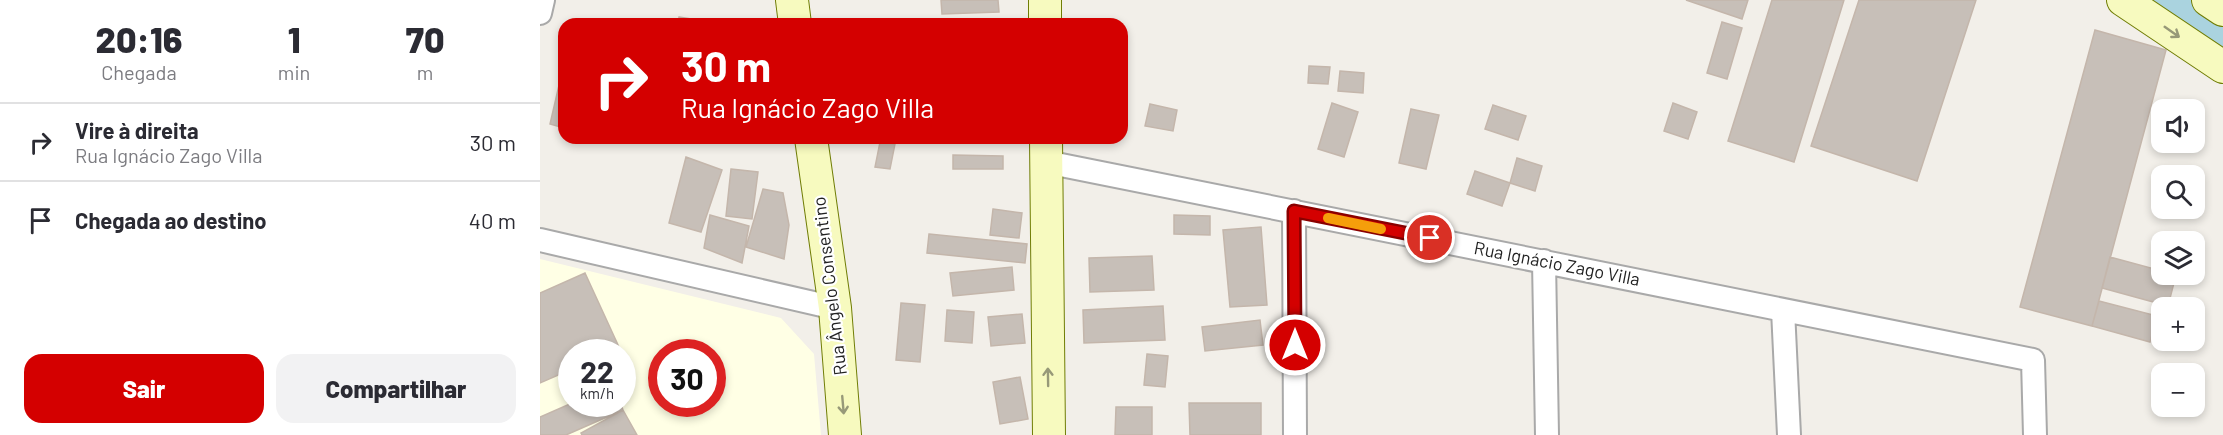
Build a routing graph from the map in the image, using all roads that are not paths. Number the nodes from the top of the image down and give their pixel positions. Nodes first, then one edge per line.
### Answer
1 (543, 0) edge
2 (792, 0) edge
3 (1045, 0) edge
4 (2123, 0) edge
5 (2208, 0) edge
6 (2223, 10) edge
7 (540, 13) edge
8 (794, 18) edge
9 (1045, 18) edge
10 (2223, 67) edge
11 (812, 144) edge
12 (1046, 150) edge
13 (1294, 211) junction
14 (540, 240) edge
15 (1544, 261) junction
16 (835, 308) junction
17 (1783, 310) junction
18 (845, 435) edge
19 (1049, 435) edge
20 (1295, 435) edge
21 (1547, 435) edge
22 (1788, 435) edge
23 (2035, 435) edge

1 - 7 street
2 - 8 main road
3 - 9 main road
4 -> 10 main road
5 - 6 main road
11 - 16 main road, Rua Ângelo Consentino
12 - 13 street, Rua Ignácio Zago Villa
19 -> 12 main road
13 - 15 street, Rua Ignácio Zago Villa
13 - 20 street
14 - 16 street
15 - 17 street, Rua Ignácio Zago Villa
15 - 21 street
16 -> 18 main road, Rua Ângelo Consentino
17 - 22 street
17 - 23 street, Rua Ignácio Zago Villa

